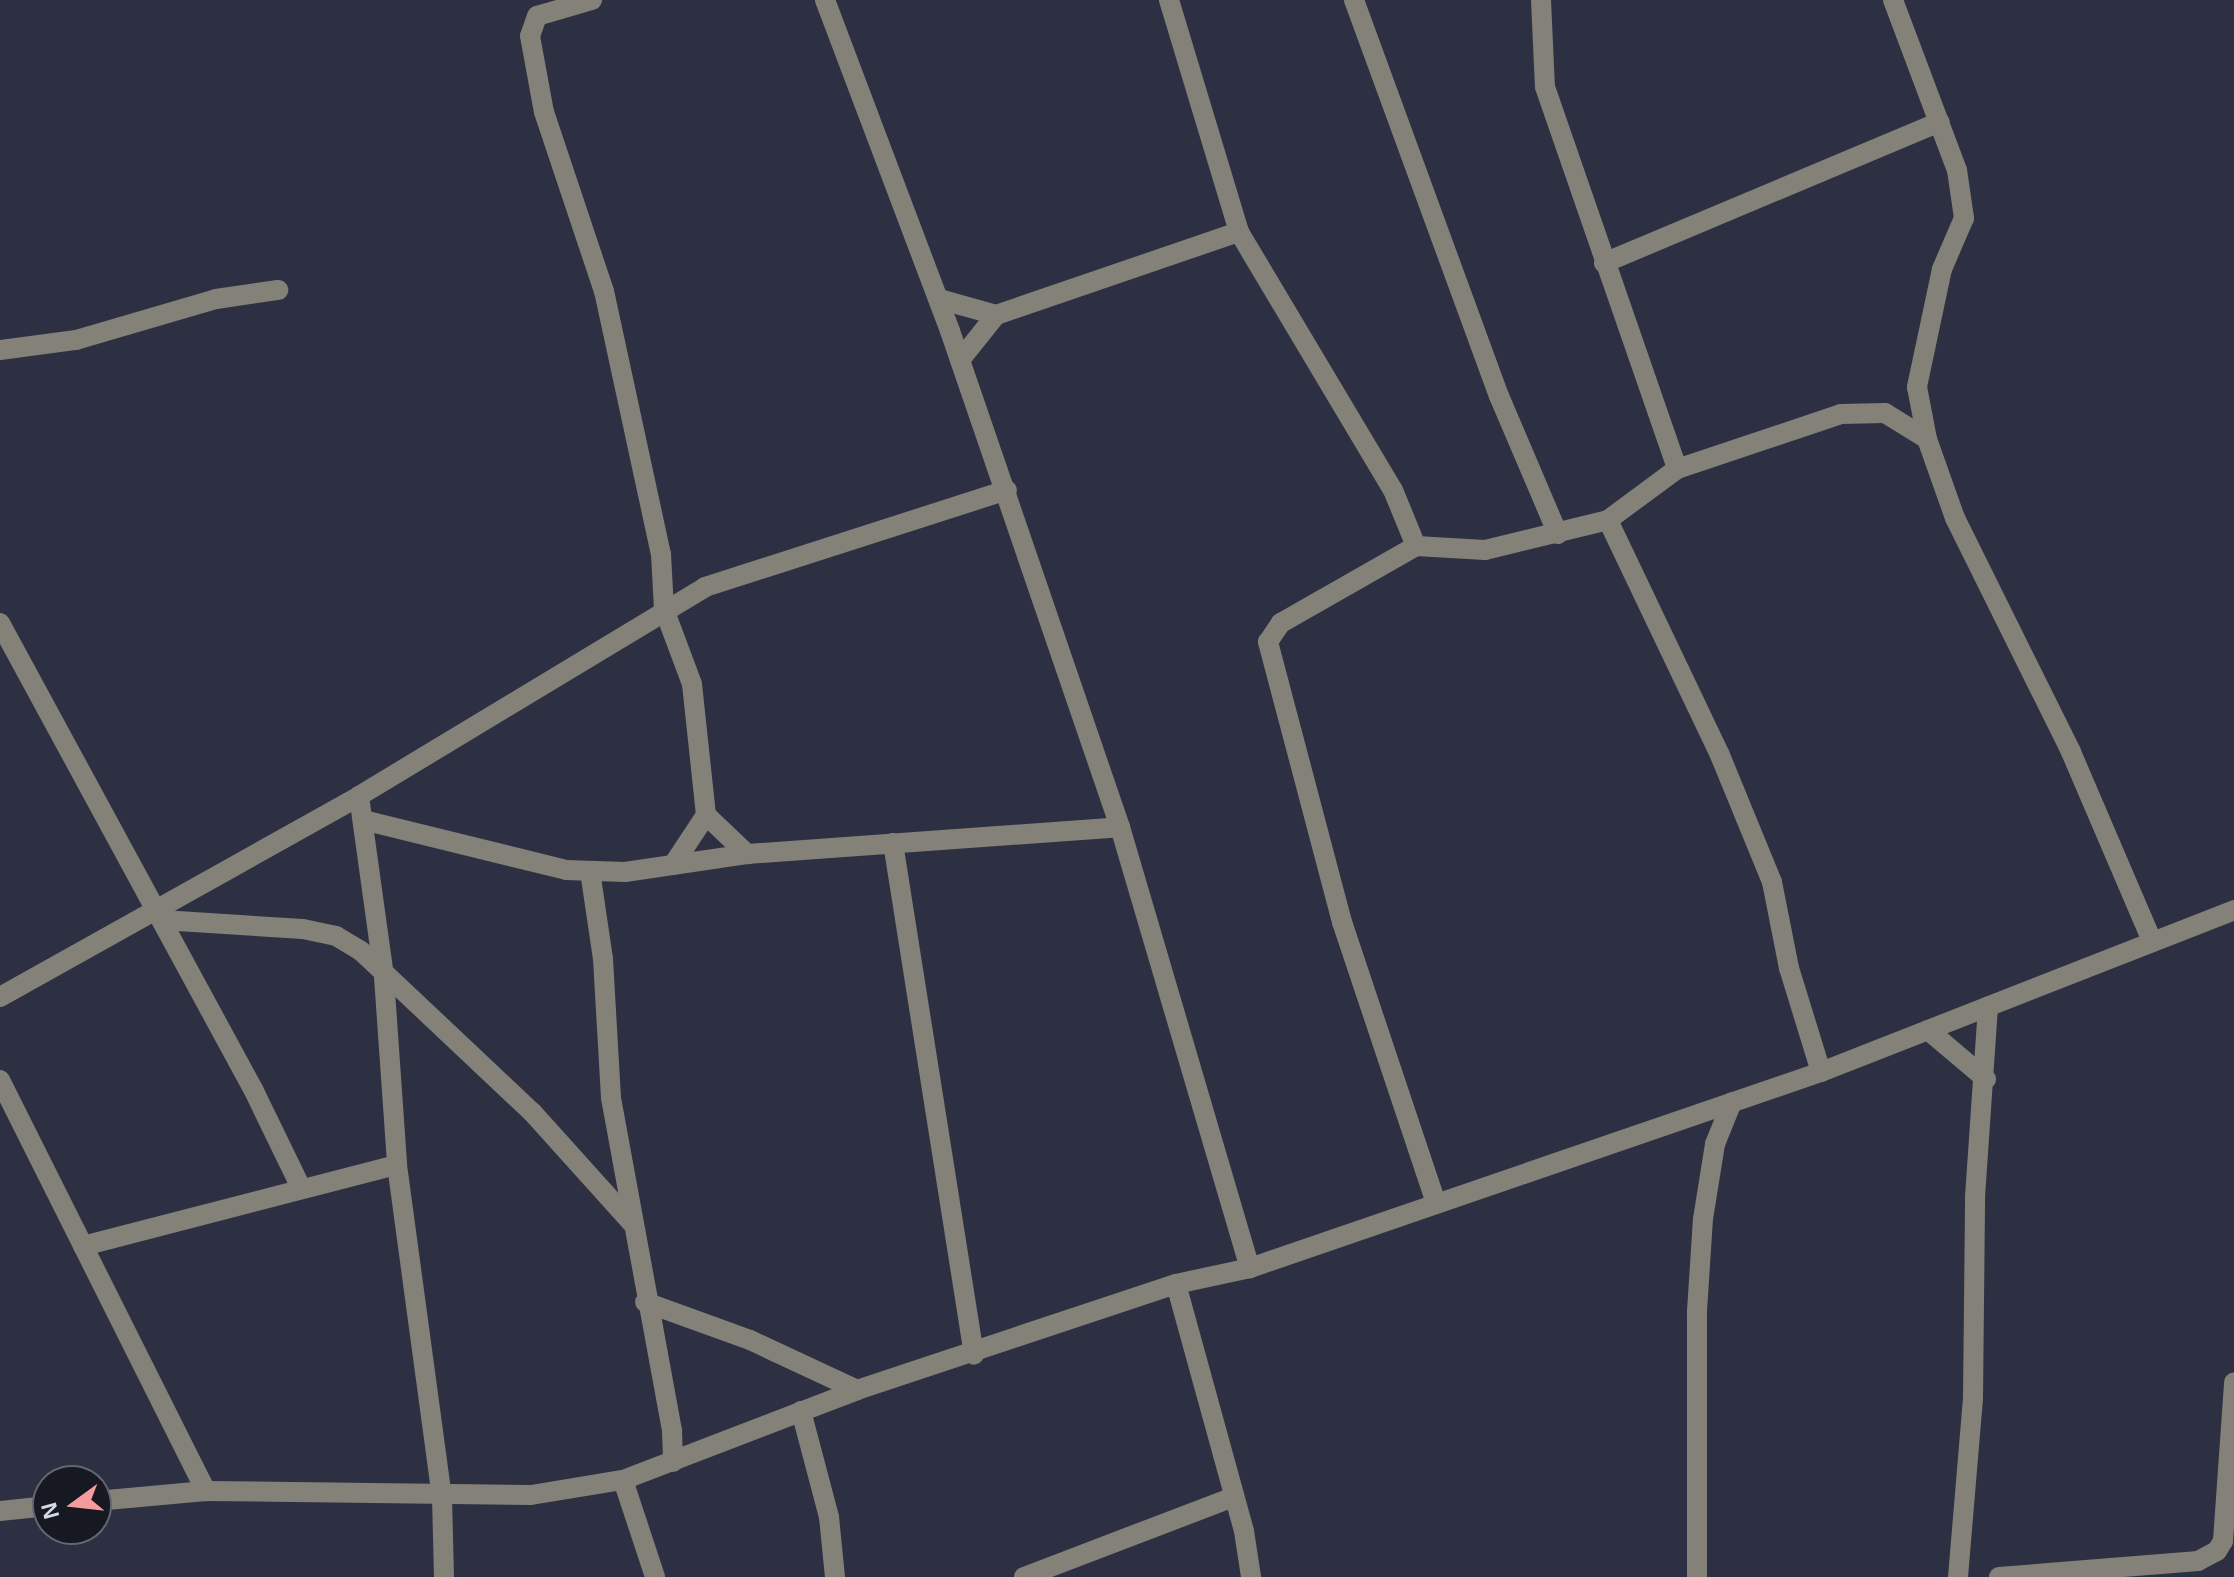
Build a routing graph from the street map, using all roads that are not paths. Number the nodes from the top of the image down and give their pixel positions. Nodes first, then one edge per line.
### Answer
1 (592, 0) edge
2 (825, 0) edge
3 (1169, 0) edge
4 (1354, 0) edge
5 (1541, 0) edge
6 (1893, 0) edge
7 (1940, 122) junction
8 (1239, 232) junction
9 (1604, 263) junction
10 (278, 290) dead end
11 (939, 299) junction
12 (996, 315) junction
13 (0, 350) edge
14 (960, 360) junction
15 (1927, 439) junction
16 (1677, 469) junction
17 (1007, 490) junction
18 (1608, 520) junction
19 (1558, 534) junction
20 (1416, 546) junction
21 (664, 609) junction
22 (0, 623) edge
23 (359, 796) junction
24 (706, 815) junction
25 (363, 820) junction
26 (1120, 827) junction
27 (893, 843) junction
28 (747, 854) junction
29 (673, 865) junction
30 (590, 871) junction
31 (2234, 910) edge
32 (159, 915) junction
33 (2152, 941) junction
34 (384, 977) junction
35 (0, 997) edge
36 (1988, 1006) junction
37 (1928, 1030) junction
38 (1821, 1072) junction
39 (1986, 1079) junction
40 (0, 1080) edge
41 (1732, 1102) junction
42 (1686, 1118) junction
43 (1715, 1144) junction
44 (397, 1165) junction
45 (301, 1188) junction
46 (1436, 1203) junction
47 (631, 1222) junction
48 (83, 1246) junction
49 (1250, 1268) junction
50 (1176, 1284) junction
51 (645, 1302) junction
52 (974, 1355) junction
53 (2234, 1382) edge
54 (857, 1390) junction
55 (801, 1411) junction
56 (673, 1462) junction
57 (623, 1480) junction
58 (206, 1491) junction
59 (442, 1496) junction
60 (1234, 1497) junction
61 (112, 1500) edge
62 (32, 1507) edge
63 (4, 1509) edge
64 (444, 1577) edge
65 (655, 1577) edge
66 (835, 1577) edge
67 (1024, 1577) edge
68 (1251, 1577) edge
69 (1697, 1577) edge
70 (1958, 1577) edge
71 (1999, 1577) edge

1 - 21 street
2 - 11 street
3 - 8 street
4 - 19 street
5 - 9 street
6 - 7 street
7 - 9 street
7 - 15 street
8 - 12 street
8 - 20 street
9 - 16 street
10 - 13 street
11 - 12 street
11 - 14 street
12 - 14 street
14 - 17 street
15 - 16 street
15 - 33 street
16 - 18 street
17 - 21 street
17 - 26 street
18 - 19 street
18 - 38 street
19 - 20 street
20 - 46 street
21 - 23 street
21 - 24 street
22 - 32 street
23 - 25 street
23 - 32 street
24 - 28 street
24 - 29 street
25 - 30 street
25 - 34 street
26 - 27 street
26 - 49 street
27 - 28 street
27 - 52 street
28 - 29 street
29 - 30 street
30 - 47 street
31 - 33 street
32 - 34 street
32 - 35 street
32 - 45 street
33 - 36 street
34 - 44 street
34 - 47 street
36 - 37 street
36 - 39 street
37 - 38 street
37 - 39 street
38 - 41 street
39 - 70 street
40 - 48 street
41 - 42 street
41 - 43 street
42 - 43 street
42 - 46 street
43 - 69 street
44 - 45 street
44 - 59 street
45 - 48 street
46 - 49 street
47 - 51 street
48 - 58 street
49 - 50 street
50 - 52 street
50 - 60 street
51 - 54 street
51 - 56 street
52 - 54 street
53 - 71 street
54 - 55 street
55 - 56 street
55 - 66 street
56 - 57 street
57 - 59 street
57 - 65 street
58 - 59 street
58 - 61 street
59 - 64 street
60 - 67 street
60 - 68 street
62 - 63 street

